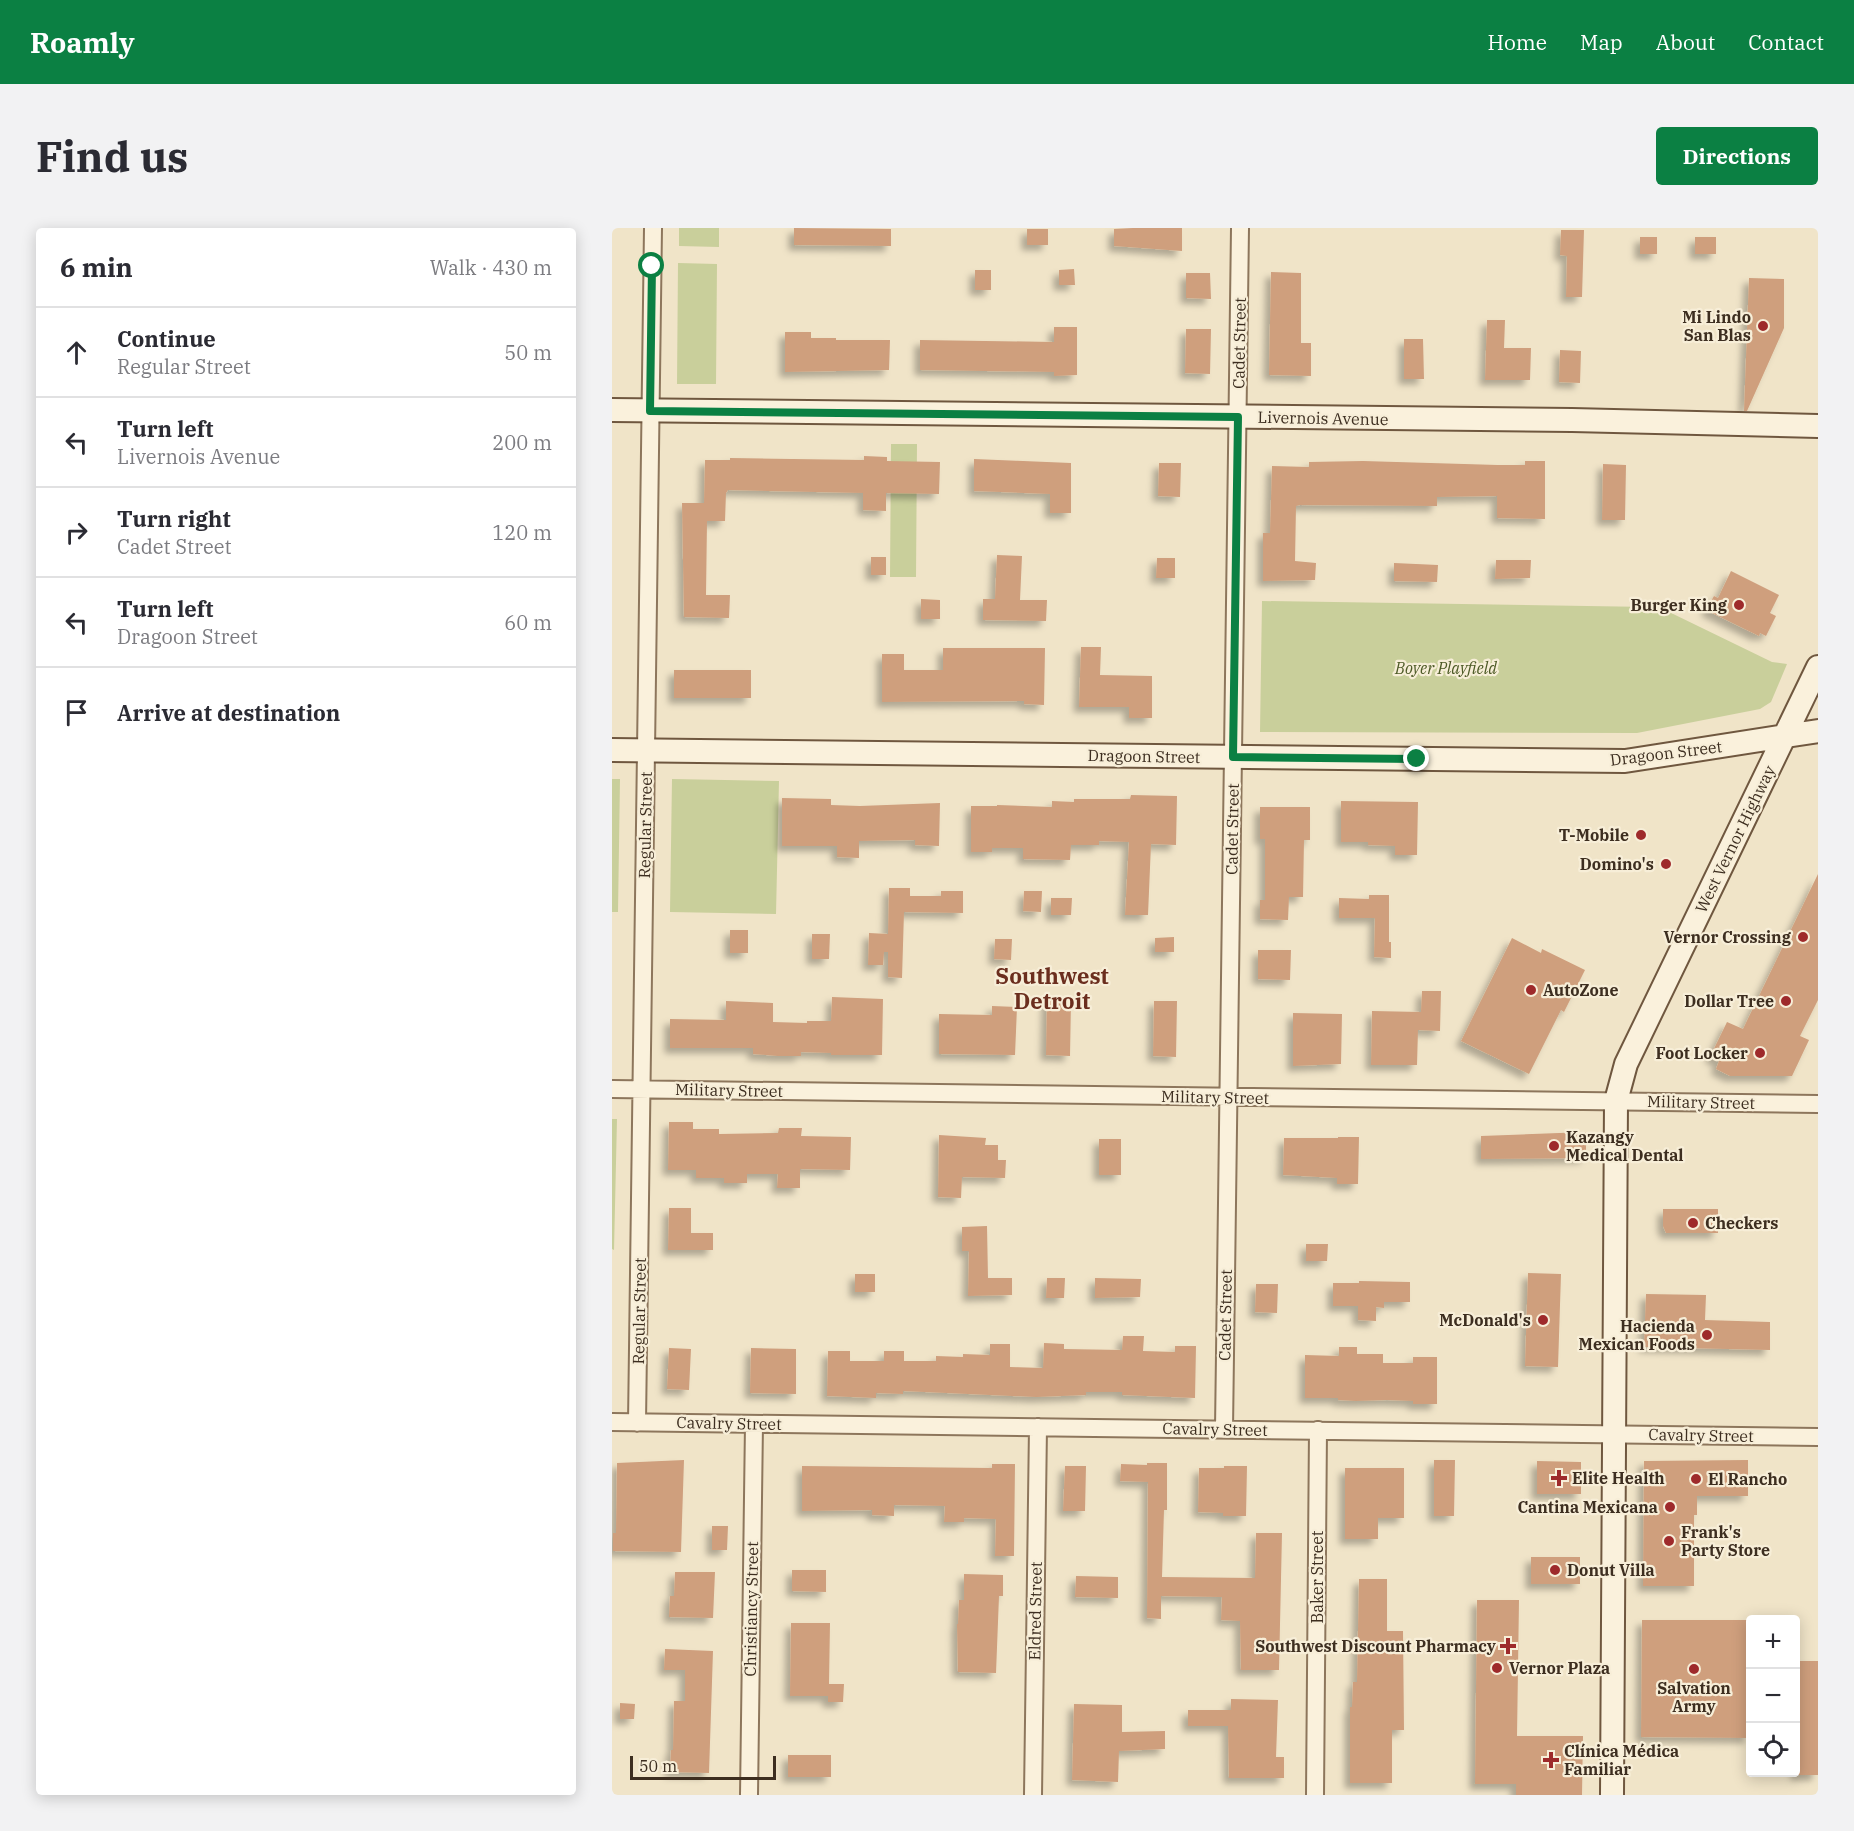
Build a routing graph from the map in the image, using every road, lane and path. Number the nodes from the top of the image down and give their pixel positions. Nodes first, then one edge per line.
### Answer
1 (653, 228) edge
2 (1240, 228) edge
3 (612, 410) edge
4 (650, 411) junction
5 (1238, 417) junction
6 (1818, 426) edge
7 (1818, 667) edge
8 (1818, 731) edge
9 (1784, 737) junction
10 (612, 750) edge
11 (646, 750) junction
12 (1233, 757) junction
13 (612, 1089) edge
14 (642, 1089) junction
15 (1228, 1097) junction
16 (1616, 1101) junction
17 (1818, 1104) edge
18 (612, 1422) edge
19 (637, 1423) junction
20 (754, 1424) junction
21 (1038, 1427) junction
22 (1224, 1429) junction
23 (1317, 1430) junction
24 (1613, 1434) junction
25 (1818, 1437) edge
26 (749, 1795) edge
27 (1033, 1795) edge
28 (1315, 1795) edge
29 (1612, 1795) edge

1 - 4 street, Regular Street
2 - 5 street, Cadet Street
3 - 4 main road, Livernois Avenue
4 - 5 main road, Livernois Avenue
4 - 11 street, Regular Street
5 - 6 main road, Livernois Avenue
5 - 12 street, Cadet Street
7 - 9 main road, West Vernor Highway
8 - 9 main road, Dragoon Street
9 - 12 main road, Dragoon Street
9 - 16 main road, West Vernor Highway
10 - 11 main road, Dragoon Street
11 - 12 main road, Dragoon Street
11 - 14 street, Regular Street
12 - 15 street, Cadet Street
13 - 14 street, Military Street
14 - 15 street, Military Street
14 - 19 street, Regular Street
15 - 16 street, Military Street
15 - 22 street, Cadet Street
16 - 17 street, Military Street
16 - 24 main road, West Vernor Highway
18 - 19 street, Cavalry Street
19 - 20 street, Cavalry Street
20 - 21 street, Cavalry Street
20 - 26 street, Christiancy Street
21 - 22 street, Cavalry Street
21 - 27 street, Eldred Street
22 - 23 street, Cavalry Street
23 - 24 street, Cavalry Street
23 - 28 street, Baker Street
24 - 25 street, Cavalry Street
24 - 29 main road, West Vernor Highway

